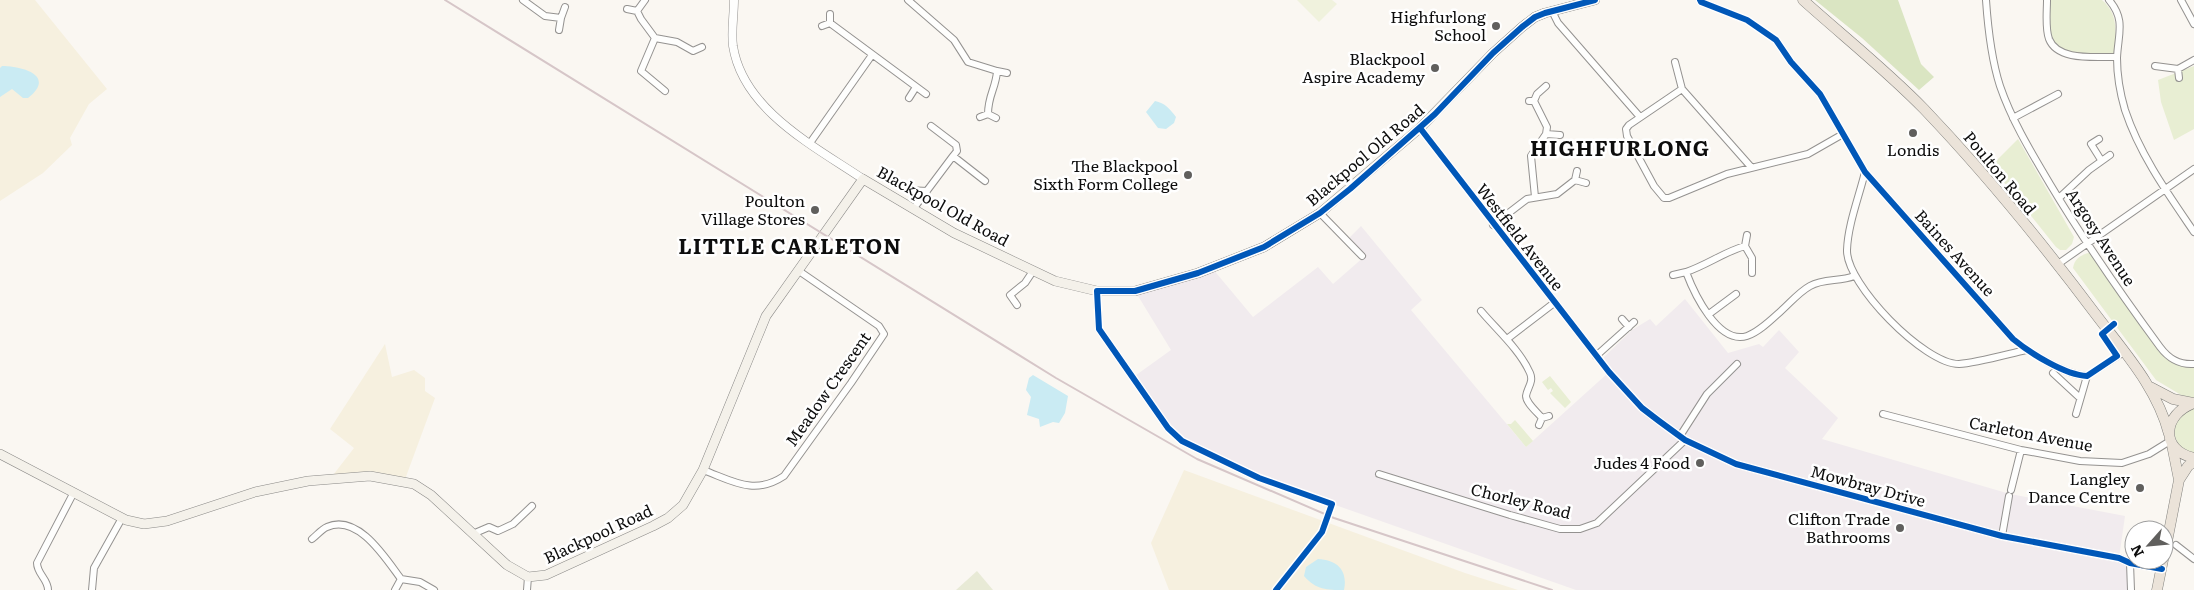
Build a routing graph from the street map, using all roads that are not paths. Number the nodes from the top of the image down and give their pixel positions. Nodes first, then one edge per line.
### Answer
1 (523, 0) edge
2 (645, 0) edge
3 (734, 0) edge
4 (908, 0) edge
5 (1595, 0) edge
6 (1700, 0) edge
7 (1802, 0) edge
8 (1986, 0) edge
9 (2046, 0) edge
10 (2109, 0) edge
11 (2181, 0) edge
12 (565, 7) dead end
13 (627, 9) dead end
14 (637, 10) junction
15 (1552, 11) junction
16 (830, 14) dead end
17 (561, 18) junction
18 (830, 23) junction
19 (2194, 24) edge
20 (822, 26) dead end
21 (560, 30) dead end
22 (655, 38) junction
23 (702, 47) dead end
24 (872, 55) junction
25 (2117, 57) junction
26 (2194, 60) edge
27 (1676, 62) dead end
28 (2155, 66) dead end
29 (2178, 69) junction
30 (997, 71) junction
31 (1007, 74) dead end
32 (2179, 78) dead end
33 (1546, 86) dead end
34 (916, 87) junction
35 (1682, 89) junction
36 (665, 91) dead end
37 (926, 94) dead end
38 (2058, 94) dead end
39 (908, 98) dead end
40 (988, 114) junction
41 (980, 117) dead end
42 (1640, 117) junction
43 (996, 118) dead end
44 (2013, 118) junction
45 (931, 126) dead end
46 (1420, 128) junction
47 (1546, 134) junction
48 (1843, 134) junction
49 (1560, 135) dead end
50 (2099, 139) dead end
51 (810, 143) junction
52 (2110, 155) dead end
53 (953, 156) junction
54 (2102, 160) junction
55 (1751, 167) junction
56 (2194, 169) edge
57 (1577, 172) dead end
58 (1865, 172) junction
59 (885, 178) dead end
60 (863, 179) junction
61 (1575, 180) junction
62 (985, 181) dead end
63 (1586, 184) dead end
64 (2164, 188) junction
65 (927, 191) junction
66 (1535, 197) junction
67 (2059, 198) junction
68 (914, 208) junction
69 (1320, 214) junction
70 (1493, 225) junction
71 (2194, 232) edge
72 (1747, 235) dead end
73 (2086, 244) junction
74 (1745, 246) junction
75 (1362, 256) dead end
76 (2058, 264) junction
77 (799, 271) junction
78 (1033, 271) junction
79 (1686, 272) junction
80 (1752, 273) dead end
81 (1673, 276) dead end
82 (1854, 276) junction
83 (1097, 291) junction
84 (1736, 294) dead end
85 (1554, 303) junction
86 (1017, 305) dead end
87 (1481, 311) dead end
88 (1709, 314) junction
89 (1622, 319) dead end
90 (1507, 340) junction
91 (2026, 350) junction
92 (2124, 352) junction
93 (1598, 359) junction
94 (1737, 364) dead end
95 (2194, 364) edge
96 (2053, 373) dead end
97 (2087, 376) junction
98 (2150, 387) junction
99 (2080, 398) junction
100 (2194, 403) edge
101 (1883, 414) dead end
102 (2076, 414) dead end
103 (1539, 425) dead end
104 (1168, 428) dead end
105 (1683, 438) junction
106 (2171, 440) junction
107 (2021, 450) junction
108 (1, 457) edge
109 (2194, 460) edge
110 (702, 470) junction
111 (1379, 474) dead end
112 (2179, 480) junction
113 (74, 492) junction
114 (532, 506) dead end
115 (122, 518) junction
116 (2171, 520) edge
117 (475, 534) junction
118 (2002, 536) junction
119 (312, 539) dead end
120 (2176, 545) dead end
121 (2194, 559) edge
122 (2124, 560) edge
123 (2130, 570) edge
124 (2162, 570) edge
125 (528, 577) junction
126 (401, 579) junction
127 (48, 590) edge
128 (92, 590) edge
129 (395, 590) edge
130 (434, 590) edge
131 (527, 590) edge
132 (2131, 590) edge
133 (2158, 590) edge

1 - 17 street
2 - 14 street
3 - 51 street, Blackpool Old Road
4 - 30 street
5 - 15 main road, Blackpool Old Road
6 - 48 street, Baines Avenue
7 - 76 main road, Poulton Road
8 - 44 street, Argosy Avenue
9 - 25 street
10 - 25 street
11 - 19 street
12 - 17 street
13 - 14 street
14 - 22 street
15 - 42 street
15 - 46 main road, Blackpool Old Road
16 - 18 street
17 - 21 street
18 - 20 street
18 - 24 street
22 - 23 street
22 - 36 street
24 - 34 street
24 - 51 street
25 - 64 street
26 - 29 street
27 - 35 street
28 - 29 street
29 - 32 street
30 - 31 street
30 - 40 street
33 - 47 street
34 - 37 street
34 - 39 street
35 - 42 street
35 - 55 street
38 - 44 street
40 - 41 street
40 - 43 street
42 - 55 street
44 - 67 street, Argosy Avenue
45 - 53 street
46 - 69 main road, Blackpool Old Road
46 - 70 street, Westfield Avenue
47 - 49 street
47 - 66 street
48 - 55 street
48 - 58 street, Baines Avenue
50 - 54 street
51 - 60 street, Blackpool Old Road
52 - 54 street
53 - 62 street
53 - 65 street
54 - 67 street
56 - 64 street
57 - 61 street
58 - 82 street
58 - 91 street, Baines Avenue
59 - 65 street
60 - 68 main road, Blackpool Old Road
60 - 77 main road, Blackpool Road
61 - 63 street
61 - 66 street
64 - 71 street
64 - 73 street
65 - 68 street
66 - 70 street
67 - 73 street, Argosy Avenue
68 - 78 main road, Blackpool Old Road
69 - 75 street
69 - 83 main road, Blackpool Old Road
70 - 85 street, Westfield Avenue
72 - 74 street
73 - 76 street
73 - 95 street, Argosy Avenue
74 - 79 street
74 - 80 street
76 - 92 main road, Poulton Road
77 - 110 main road, Blackpool Road
77 - 110 street, Meadow Crescent
78 - 83 main road, Blackpool Old Road
78 - 86 street
79 - 81 street
79 - 88 street
82 - 88 street
82 - 91 street
83 - 104 street
84 - 88 street
85 - 90 street
85 - 93 street, Westfield Avenue
87 - 90 street
89 - 93 street
90 - 103 street
91 - 97 street, Baines Avenue
92 - 97 street
92 - 98 main road, Poulton Road
93 - 105 street, Mowbray Drive
94 - 105 street, Chorley Road
96 - 99 street
97 - 99 street
98 - 100 main road, Poulton Road
98 - 106 main road, Poulton Road
99 - 102 street
100 - 106 main road
101 - 107 street, Carleton Avenue
105 - 111 street, Chorley Road
105 - 118 street, Mowbray Drive
106 - 107 street, Carleton Avenue
106 - 109 main road
106 - 112 main road, Poulton Road
107 - 118 street
108 - 113 main road, Blackpool Road
109 - 112 main road
110 - 125 main road, Blackpool Road
112 - 116 main road
113 - 115 main road, Blackpool Road
113 - 127 street
114 - 117 street
115 - 117 main road, Blackpool Road
115 - 128 street
117 - 125 main road, Blackpool Road
118 - 122 street, Mowbray Drive
119 - 126 street
120 - 121 street
123 - 132 street
124 - 133 main road
125 - 131 street
126 - 129 street
126 - 130 street

